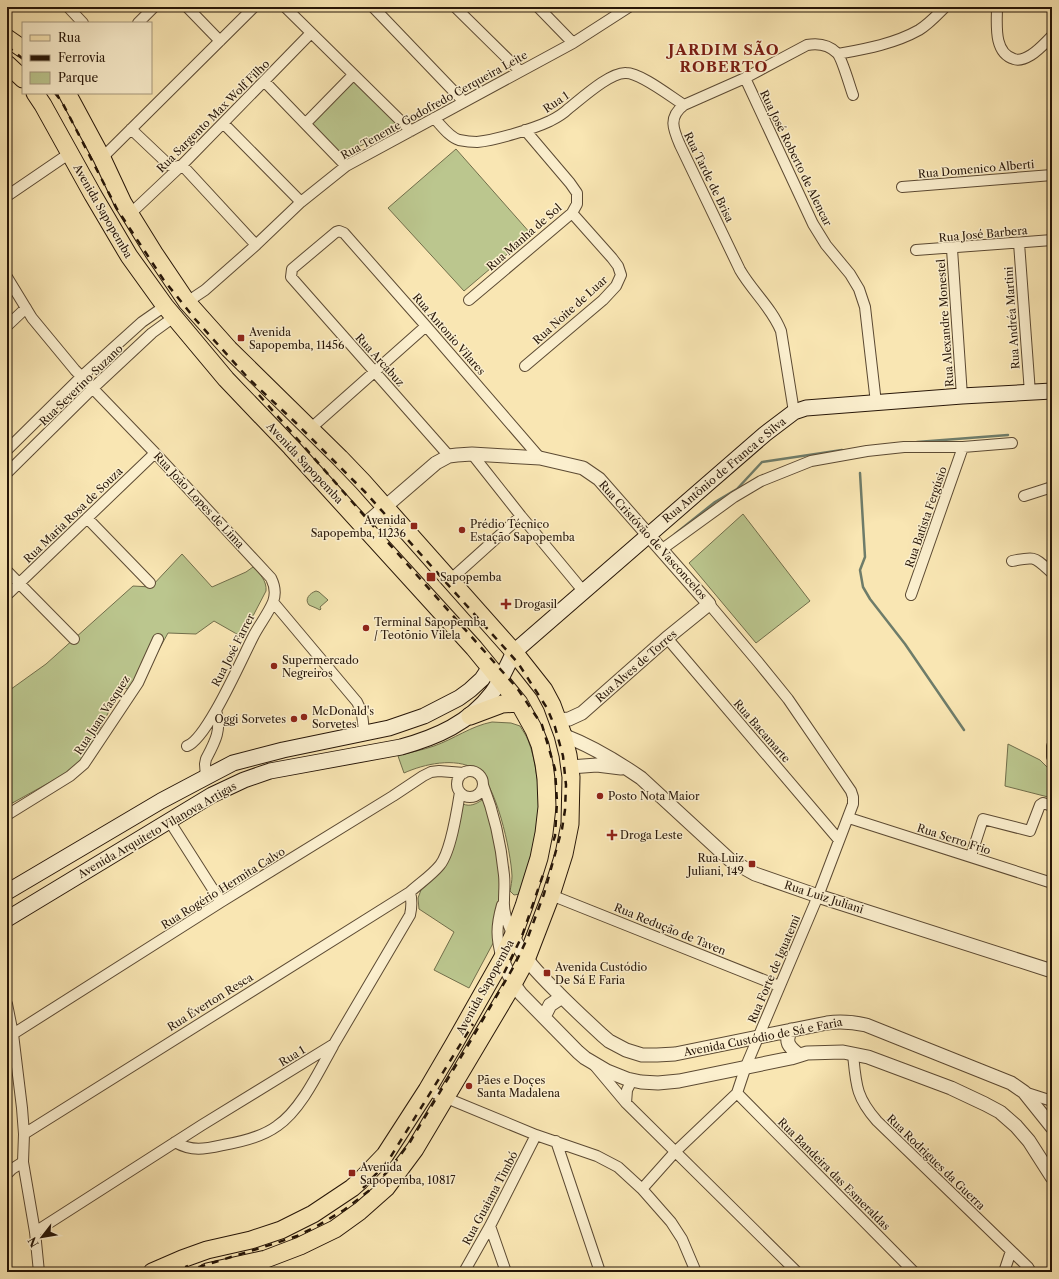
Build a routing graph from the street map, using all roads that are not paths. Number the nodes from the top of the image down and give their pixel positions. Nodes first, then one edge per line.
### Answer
1 (68, 7) edge
2 (154, 7) edge
3 (186, 7) edge
4 (254, 7) edge
5 (285, 7) edge
6 (372, 7) edge
7 (455, 7) edge
8 (538, 7) edge
9 (945, 7) edge
10 (997, 7) edge
11 (624, 8) edge
12 (82, 22) edge
13 (139, 22) edge
14 (311, 33) junction
15 (1052, 36) edge
16 (7, 38) edge
17 (220, 41) junction
18 (573, 43) junction
19 (22, 48) edge
20 (838, 54) junction
21 (7, 64) edge
22 (520, 71) junction
23 (353, 75) junction
24 (22, 78) edge
25 (745, 78) junction
26 (264, 81) junction
27 (36, 94) edge
28 (46, 94) edge
29 (64, 94) edge
30 (67, 94) edge
31 (853, 95) dead end
32 (464, 102) junction
33 (684, 105) junction
34 (434, 118) junction
35 (223, 123) junction
36 (306, 123) junction
37 (131, 129) junction
38 (525, 130) junction
39 (411, 131) junction
40 (70, 153) junction
41 (102, 158) junction
42 (182, 165) junction
43 (346, 166) junction
44 (1052, 175) edge
45 (902, 187) dead end
46 (7, 196) edge
47 (300, 202) junction
48 (572, 213) junction
49 (130, 214) junction
50 (336, 232) joint
51 (1052, 240) edge
52 (1019, 242) junction
53 (256, 245) junction
54 (952, 249) junction
55 (916, 250) dead end
56 (7, 277) edge
57 (469, 300) dead end
58 (187, 302) junction
59 (26, 308) junction
60 (169, 311) junction
61 (7, 326) edge
62 (426, 326) junction
63 (525, 366) dead end
64 (374, 372) junction
65 (81, 377) junction
66 (92, 389) junction
67 (1052, 391) edge
68 (1030, 393) junction
69 (962, 396) junction
70 (876, 403) junction
71 (794, 412) junction
72 (310, 429) junction
73 (1012, 443) dead end
74 (963, 447) junction
75 (7, 450) edge
76 (155, 453) junction
77 (472, 454) junction
78 (449, 456) junction
79 (540, 458) junction
80 (7, 472) edge
81 (1052, 488) edge
82 (1024, 496) dead end
83 (385, 507) junction
84 (521, 516) junction
85 (87, 518) junction
86 (363, 526) junction
87 (648, 535) junction
88 (661, 550) junction
89 (1012, 561) dead end
90 (7, 571) edge
91 (1052, 573) edge
92 (450, 580) junction
93 (150, 583) dead end
94 (18, 584) junction
95 (584, 592) junction
96 (7, 595) edge
97 (911, 595) dead end
98 (273, 602) junction
99 (709, 604) junction
100 (158, 638) dead end
101 (667, 638) junction
102 (74, 639) dead end
103 (514, 652) junction
104 (495, 673) junction
105 (519, 704) junction
106 (216, 710) junction
107 (470, 716) junction
108 (561, 727) junction
109 (380, 730) junction
110 (364, 734) junction
111 (540, 745) junction
112 (187, 746) dead end
113 (1052, 746) edge
114 (383, 751) junction
115 (1052, 757) edge
116 (570, 767) junction
117 (627, 768) junction
118 (448, 771) junction
119 (464, 773) junction
120 (206, 777) junction
121 (458, 781) junction
122 (482, 785) junction
123 (468, 795) junction
124 (1052, 806) edge
125 (491, 809) junction
126 (7, 814) edge
127 (849, 818) junction
128 (170, 822) junction
129 (839, 840) junction
130 (971, 856) junction
131 (1052, 882) edge
132 (7, 892) edge
133 (410, 892) junction
134 (551, 895) junction
135 (818, 896) junction
136 (504, 901) junction
137 (222, 902) junction
138 (7, 919) edge
139 (513, 936) junction
140 (502, 959) junction
141 (526, 960) junction
142 (1052, 971) edge
143 (513, 984) junction
144 (780, 986) junction
145 (558, 994) junction
146 (7, 1004) edge
147 (540, 1014) junction
148 (791, 1030) junction
149 (13, 1034) junction
150 (759, 1036) junction
151 (334, 1044) junction
152 (854, 1054) junction
153 (799, 1056) junction
154 (594, 1064) junction
155 (746, 1066) junction
156 (632, 1080) junction
157 (427, 1090) junction
158 (1024, 1092) junction
159 (737, 1093) junction
160 (445, 1098) junction
161 (1052, 1101) edge
162 (626, 1103) junction
163 (1052, 1127) edge
164 (24, 1134) junction
165 (536, 1135) junction
166 (175, 1142) junction
167 (556, 1142) junction
168 (675, 1152) junction
169 (23, 1162) junction
170 (7, 1174) edge
171 (1052, 1177) edge
172 (642, 1189) junction
173 (490, 1226) junction
174 (34, 1232) junction
175 (1011, 1251) junction
176 (39, 1272) edge
177 (152, 1272) edge
178 (207, 1272) edge
179 (464, 1272) edge
180 (506, 1272) edge
181 (600, 1272) edge
182 (696, 1272) edge
183 (797, 1272) edge
184 (914, 1272) edge
185 (1004, 1272) edge
186 (1032, 1272) edge

1 - 12 street
2 - 13 street
3 - 17 street
4 - 17 street
5 - 14 street
6 - 32 street
7 - 22 street
8 - 18 street
9 - 20 street
10 - 15 street
11 - 18 street, Rua Tenente Godofredo Cerqueira Leite
14 - 23 street
14 - 26 street, Rua Sargento Max Wolf Filho
16 - 19 main road
17 - 37 street
18 - 22 street, Rua Tenente Godofredo Cerqueira Leite
20 - 25 street
20 - 31 street
21 - 24 main road
22 - 32 street, Rua Tenente Godofredo Cerqueira Leite
23 - 36 street
23 - 39 street
25 - 33 street
25 - 70 street, Rua José Roberto de Alencar
26 - 35 street, Rua Sargento Max Wolf Filho
26 - 36 street
27 - 40 main road, Avenida Sapopemba
28 - 29 main road
30 - 41 main road, Avenida Sapopemba
32 - 34 street, Rua Tenente Godofredo Cerqueira Leite
33 - 38 street, Rua 1
33 - 71 street, Rua Tarde de Brisa
34 - 38 street, Rua 1
34 - 39 street, Rua Tenente Godofredo Cerqueira Leite
35 - 42 street, Rua Sargento Max Wolf Filho
35 - 47 street
36 - 43 street
37 - 41 street
37 - 42 street
38 - 48 street, Rua Manha de Sol
39 - 43 street, Rua Tenente Godofredo Cerqueira Leite
40 - 46 street
40 - 60 main road, Avenida Sapopemba
41 - 49 main road, Avenida Sapopemba
42 - 49 street, Rua Sargento Max Wolf Filho
42 - 53 street
43 - 47 street, Rua Tenente Godofredo Cerqueira Leite
44 - 45 street, Rua Domenico Alberti
47 - 53 street, Rua Tenente Godofredo Cerqueira Leite
48 - 57 street, Rua Manha de Sol
48 - 63 street, Rua Noite de Luar
49 - 58 main road, Avenida Sapopemba
50 - 62 street, Rua Antonio Vilares
50 - 64 street, Rua Arcabuz
51 - 52 street, Rua José Barbera
52 - 54 street, Rua José Barbera
52 - 68 street, Rua Andréa Martini
53 - 58 street, Rua Tenente Godofredo Cerqueira Leite
54 - 55 street, Rua José Barbera
54 - 69 street, Rua Alexandre Monestel
56 - 59 street, Rua João Lopes de Lima
58 - 60 main road
58 - 72 main road, Avenida Sapopemba
59 - 61 street
59 - 65 street, Rua João Lopes de Lima
60 - 65 street, Rua Severino Suzano
60 - 66 street, Rua Severino Suzano
60 - 86 main road, Avenida Sapopemba
62 - 64 street
62 - 79 street, Rua Antonio Vilares
64 - 72 street
64 - 78 street, Rua Arcabuz
65 - 66 street, Rua João Lopes de Lima
65 - 75 street, Rua Severino Suzano
66 - 76 street, Rua João Lopes de Lima
66 - 80 street, Rua Severino Suzano
67 - 68 main road, Rua Antônio de Franca e Silva
68 - 69 main road, Rua Antônio de Franca e Silva
69 - 70 main road, Rua Antônio de Franca e Silva
70 - 71 main road, Rua Antônio de Franca e Silva
71 - 87 main road, Rua Antônio de Franca e Silva
72 - 83 main road, Avenida Sapopemba
73 - 74 street
74 - 88 street
74 - 97 street, Rua Batista Fergúsio
76 - 85 street, Rua Maria Rosa de Souza
76 - 98 street, Rua João Lopes de Lima
77 - 78 street, Rua Cristóvão de Vasconcelos
77 - 79 street, Rua Cristóvão de Vasconcelos
77 - 84 street
78 - 83 street, Rua Cristóvão de Vasconcelos
79 - 87 street, Rua Cristóvão de Vasconcelos
81 - 82 street
83 - 86 street, Rua Cristóvão de Vasconcelos
83 - 92 main road, Avenida Sapopemba
84 - 92 street
84 - 95 street
85 - 93 street
85 - 94 street, Rua Maria Rosa de Souza
86 - 104 main road, Avenida Sapopemba
87 - 88 street, Rua Cristóvão de Vasconcelos
87 - 95 main road, Rua Antônio de Franca e Silva
88 - 99 street, Rua Cristóvão de Vasconcelos
89 - 91 street
90 - 94 street
92 - 103 main road, Avenida Sapopemba
94 - 96 street, Rua Maria Rosa de Souza
94 - 102 street
95 - 103 main road, Rua Antônio de Franca e Silva
98 - 106 street, Rua José Farrer
98 - 110 street
99 - 101 street, Rua Alves de Torres
99 - 127 street, Rua Cristóvão de Vasconcelos
100 - 126 street, Rua Juan Vasquez
101 - 108 street, Rua Alves de Torres
101 - 129 street, Rua Bacamarte
103 - 104 main road, Avenida Arquiteto Vilanova Artigas
103 - 108 main road, Avenida Sapopemba
104 - 105 main road, Avenida Sapopemba
104 - 107 main road, Avenida Arquiteto Vilanova Artigas
104 - 109 main road, Avenida Arquiteto Vilanova Artigas
105 - 107 main road
105 - 111 main road, Avenida Sapopemba
106 - 112 street, Rua José Farrer
106 - 120 street
107 - 114 main road, Avenida Arquiteto Vilanova Artigas
108 - 116 main road, Avenida Sapopemba
108 - 117 street, Rua Luiz Juliani
109 - 110 main road, Avenida Arquiteto Vilanova Artigas
109 - 114 main road
110 - 120 main road, Avenida Arquiteto Vilanova Artigas
111 - 116 main road
111 - 139 main road, Avenida Sapopemba
113 - 115 street
114 - 128 main road, Avenida Arquiteto Vilanova Artigas
116 - 117 street
116 - 134 main road, Avenida Sapopemba
117 - 135 street, Rua Luiz Juliani
118 - 119 street, Rua Rogério Hermita Calvo
118 - 121 street
118 - 137 street, Rua Rogério Hermita Calvo
119 - 121 street
119 - 122 street
120 - 132 main road, Avenida Arquiteto Vilanova Artigas
121 - 123 street
122 - 123 street
122 - 125 street
123 - 125 street
123 - 133 street
124 - 130 street
125 - 136 street
127 - 129 street, Rua Forte de Iguatemi
127 - 130 street, Rua Serro Frio
128 - 137 street
128 - 138 main road, Avenida Arquiteto Vilanova Artigas
129 - 135 street, Rua Forte de Iguatemi
130 - 131 street, Rua Serro Frio
133 - 151 street, Rua 1
133 - 164 street, Rua Éverton Resca
134 - 141 main road, Avenida Sapopemba
134 - 144 street, Rua Redução de Taven
135 - 142 street, Rua Luiz Juliani
135 - 144 street, Rua Forte de Iguatemi
136 - 139 street
136 - 140 street
137 - 149 street, Rua Rogério Hermita Calvo
139 - 140 main road, Avenida Sapopemba
139 - 141 street
140 - 143 street
140 - 157 main road, Avenida Sapopemba
141 - 143 main road, Avenida Sapopemba
141 - 145 street, Avenida Custódio de Sá e Faria
143 - 147 street
143 - 160 main road, Avenida Sapopemba
144 - 150 street, Rua Forte de Iguatemi
145 - 147 street
145 - 150 street, Avenida Custódio de Sá e Faria
146 - 149 street
147 - 154 street
148 - 150 street, Avenida Custódio de Sá e Faria
148 - 153 street
148 - 158 street, Avenida Custódio de Sá e Faria
149 - 164 street
150 - 155 street, Rua Forte de Iguatemi
151 - 166 street, Rua 1
151 - 166 street
152 - 153 street
152 - 171 street
152 - 175 street, Rua Rodrigues da Guerra
153 - 155 street
154 - 156 street
154 - 162 street
155 - 156 street
155 - 159 street, Rua Forte de Iguatemi
156 - 162 street
157 - 160 street
157 - 177 main road, Avenida Sapopemba
158 - 161 street
158 - 163 street, Avenida Custódio de Sá e Faria
159 - 168 street, Rua Forte de Iguatemi
159 - 184 street, Rua Bandeira das Esmeraldas
160 - 165 street
160 - 178 main road, Avenida Sapopemba
162 - 168 street
164 - 169 street
165 - 167 street
165 - 173 street, Rua Guaiana Timbó
166 - 174 street, Rua 1
167 - 172 street
167 - 181 street
168 - 172 street, Rua Forte de Iguatemi
168 - 183 street
169 - 170 street
169 - 174 street
172 - 182 street
173 - 179 street, Rua Guaiana Timbó
173 - 180 street
174 - 176 street
175 - 185 street
175 - 186 street, Rua Rodrigues da Guerra

